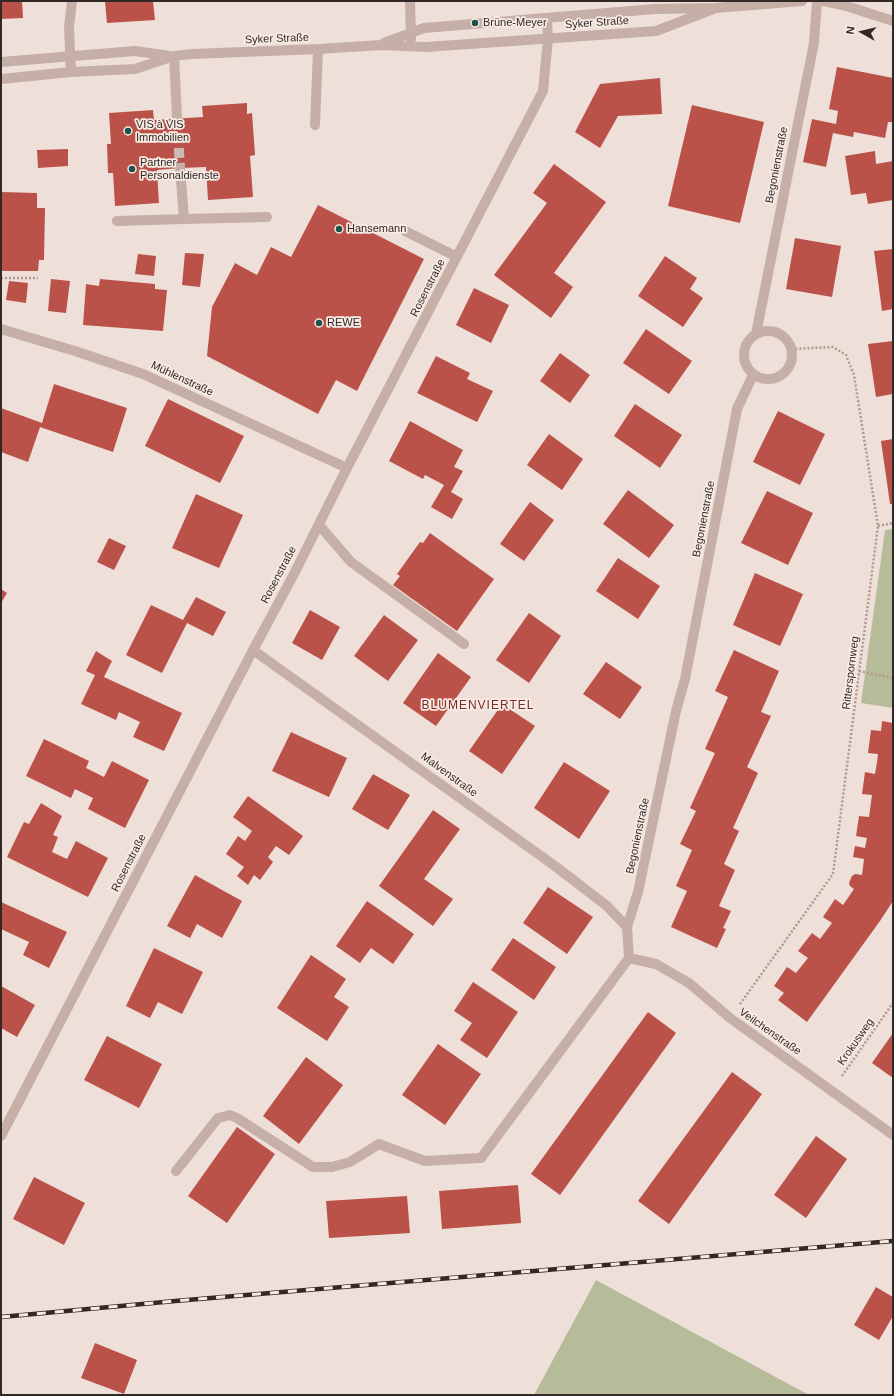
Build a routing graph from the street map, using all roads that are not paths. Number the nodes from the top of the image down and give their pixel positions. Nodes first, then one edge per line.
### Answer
1 (72, 1) edge
2 (410, 1) edge
3 (802, 1) edge
4 (817, 1) edge
5 (823, 1) edge
6 (716, 8) junction
7 (547, 18) junction
8 (893, 21) edge
9 (411, 33) junction
10 (548, 39) junction
11 (381, 44) junction
12 (412, 46) junction
13 (318, 49) junction
14 (71, 56) junction
15 (174, 56) junction
16 (1, 62) edge
17 (71, 72) junction
18 (1, 79) edge
19 (177, 118) tunnel mouth
20 (315, 125) dead end
21 (180, 168) tunnel mouth
22 (267, 217) dead end
23 (184, 219) junction
24 (117, 221) dead end
25 (405, 231) dead end
26 (457, 257) junction
27 (1, 329) edge
28 (756, 334) junction
29 (753, 374) junction
30 (347, 468) junction
31 (319, 525) junction
32 (464, 644) dead end
33 (253, 650) junction
34 (626, 927) junction
35 (630, 958) junction
36 (893, 1135) edge
37 (1, 1136) edge
38 (176, 1171) dead end

1 - 14 street
2 - 9 street
3 - 6 street, Syker Straße
4 - 28 street, Begonienstraße
5 - 8 street
6 - 7 street, Syker Straße
6 - 10 street, Syker Straße
7 - 9 street, Syker Straße
7 - 10 street, Rosenstraße
9 - 11 street, Syker Straße
9 - 12 street
10 - 12 street, Syker Straße
10 - 26 street, Rosenstraße
11 - 12 street, Syker Straße
11 - 13 street, Syker Straße
13 - 15 street, Syker Straße
13 - 20 street
14 - 15 street, Syker Straße
14 - 16 street, Syker Straße
14 - 17 street
15 - 17 street, Syker Straße
15 - 19 street
17 - 18 street, Syker Straße
21 - 23 street
22 - 23 street
23 - 24 street
25 - 26 street
26 - 30 street, Rosenstraße
27 - 30 street, Mühlenstraße
28 - 29 street, Begonienstraße
28 - 29 street
29 - 34 street, Begonienstraße
30 - 31 street, Rosenstraße
31 - 32 street
31 - 33 street, Rosenstraße
33 - 34 street, Malvenstraße
33 - 37 street, Rosenstraße
34 - 35 street, Begonienstraße
35 - 36 street, Veilchenstraße
35 - 38 street

